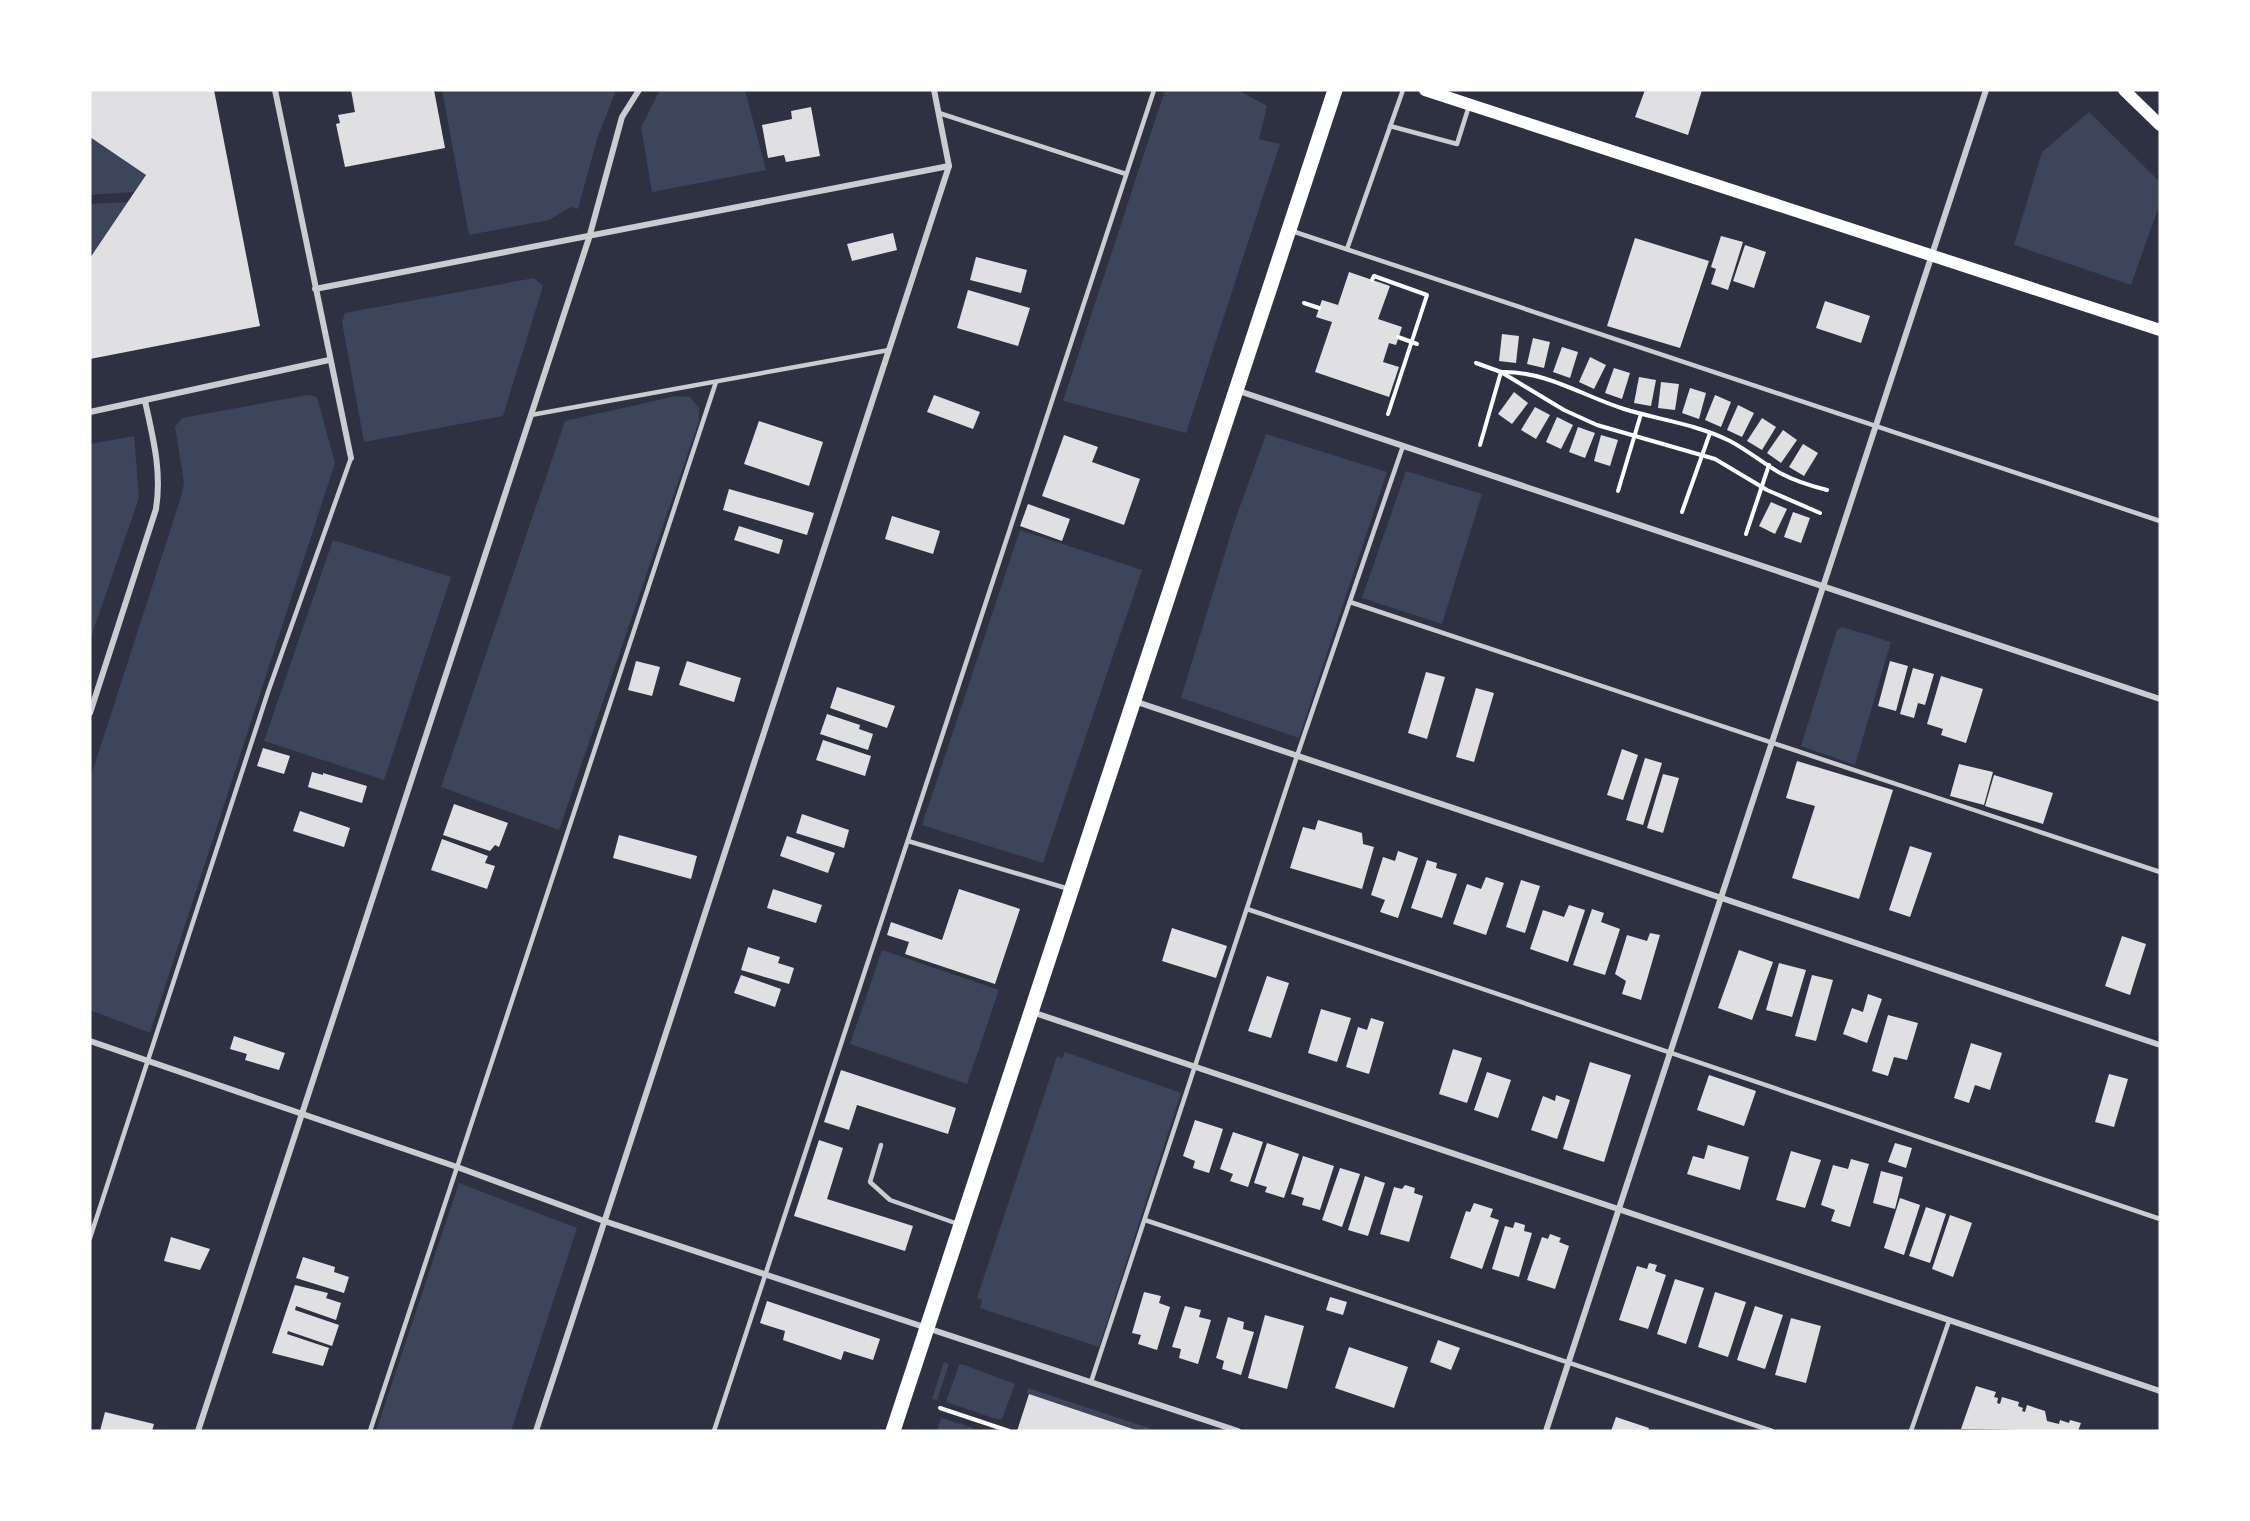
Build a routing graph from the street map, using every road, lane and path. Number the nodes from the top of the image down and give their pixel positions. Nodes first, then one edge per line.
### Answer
1 (275, 90) edge
2 (639, 90) edge
3 (934, 90) edge
4 (1154, 90) edge
5 (1335, 90) edge
6 (1403, 90) edge
7 (1425, 90) edge
8 (1986, 90) edge
9 (2124, 90) edge
10 (1470, 104) junction
11 (939, 113) junction
12 (2160, 125) edge
13 (1390, 126) junction
14 (949, 166) junction
15 (1126, 174) junction
16 (1289, 230) junction
17 (589, 238) junction
18 (1347, 249) junction
19 (1930, 255) junction
20 (1372, 280) dead end
21 (315, 289) junction
22 (1304, 303) dead end
23 (1319, 308) dead end
24 (2160, 330) edge
25 (1398, 338) dead end
26 (1414, 343) junction
27 (889, 350) junction
28 (329, 360) junction
29 (1476, 363) dead end
30 (1502, 372) junction
31 (716, 382) junction
32 (1236, 390) junction
33 (145, 401) junction
34 (90, 412) edge
35 (1388, 414) dead end
36 (1641, 414) junction
37 (531, 415) junction
38 (1876, 426) junction
39 (1710, 432) junction
40 (1635, 436) junction
41 (1480, 445) dead end
42 (1403, 446) junction
43 (1703, 454) junction
44 (351, 458) joint
45 (1769, 465) junction
46 (1762, 487) junction
47 (1827, 490) dead end
48 (1618, 491) dead end
49 (1682, 512) dead end
50 (1820, 513) dead end
51 (2160, 521) edge
52 (1746, 534) dead end
53 (1823, 586) junction
54 (1350, 603) junction
55 (2160, 699) edge
56 (1134, 701) junction
57 (90, 713) edge
58 (1773, 744) junction
59 (1297, 756) junction
60 (908, 841) junction
61 (2160, 872) edge
62 (1072, 890) junction
63 (1721, 900) junction
64 (1247, 909) junction
65 (1031, 1012) junction
66 (90, 1041) edge
67 (2160, 1045) edge
68 (1671, 1052) junction
69 (148, 1061) junction
70 (1195, 1068) junction
71 (303, 1114) junction
72 (881, 1145) dead end
73 (457, 1167) junction
74 (1619, 1210) junction
75 (2160, 1219) edge
76 (1145, 1220) junction
77 (604, 1221) junction
78 (961, 1225) junction
79 (90, 1238) edge
80 (766, 1275) junction
81 (1949, 1321) junction
82 (927, 1328) junction
83 (1568, 1363) junction
84 (1091, 1382) junction
85 (2160, 1391) edge
86 (940, 1408) dead end
87 (198, 1431) edge
88 (370, 1431) edge
89 (536, 1431) edge
90 (714, 1431) edge
91 (894, 1431) edge
92 (1009, 1431) edge
93 (1235, 1431) edge
94 (1546, 1431) edge
95 (1772, 1431) edge
96 (1911, 1431) edge

1 - 21 street
2 - 17 street
3 - 11 street
4 - 15 lane
5 - 16 main road
6 - 13 lane
7 - 10 main road
8 - 19 street
9 - 12 main road
10 - 13 lane
10 - 19 main road
11 - 14 street
11 - 15 lane
13 - 18 lane
14 - 17 street
14 - 27 street
15 - 60 lane
16 - 18 lane
16 - 32 main road
17 - 21 street
17 - 37 street
18 - 38 lane
19 - 24 main road
19 - 38 street
20 - 26 path
21 - 28 street
22 - 23 path
25 - 26 path
26 - 35 path
27 - 31 lane
27 - 77 street
28 - 33 street
28 - 44 street
29 - 30 path
30 - 36 path
30 - 40 path
30 - 41 path
31 - 37 lane
31 - 73 lane
32 - 42 street
32 - 56 main road
33 - 34 street
33 - 57 street
36 - 39 path
36 - 40 path
37 - 71 street
38 - 51 lane
38 - 53 street
39 - 43 path
39 - 45 path
40 - 43 path
40 - 48 path
42 - 53 street
42 - 54 lane
43 - 46 path
43 - 49 path
44 - 69 lane
45 - 46 path
45 - 47 path
46 - 50 path
46 - 52 path
53 - 55 street
53 - 58 street
54 - 58 lane
54 - 59 lane
56 - 59 street
56 - 62 main road
58 - 61 lane
58 - 63 street
59 - 63 street
59 - 64 lane
60 - 62 lane
60 - 80 lane
62 - 65 main road
63 - 67 street
63 - 68 street
64 - 68 lane
64 - 70 lane
65 - 70 street
65 - 78 main road
66 - 69 street
68 - 74 street
68 - 75 lane
69 - 71 street
69 - 79 lane
70 - 74 street
70 - 76 lane
71 - 73 street
71 - 87 street
72 - 78 lane
73 - 77 street
73 - 88 lane
74 - 81 street
74 - 83 street
76 - 83 lane
76 - 84 lane
77 - 80 street
77 - 89 street
78 - 82 main road
80 - 82 street
80 - 90 lane
81 - 85 street
81 - 96 lane
82 - 84 street
82 - 91 main road
83 - 94 street
83 - 95 lane
84 - 93 street
86 - 92 path

